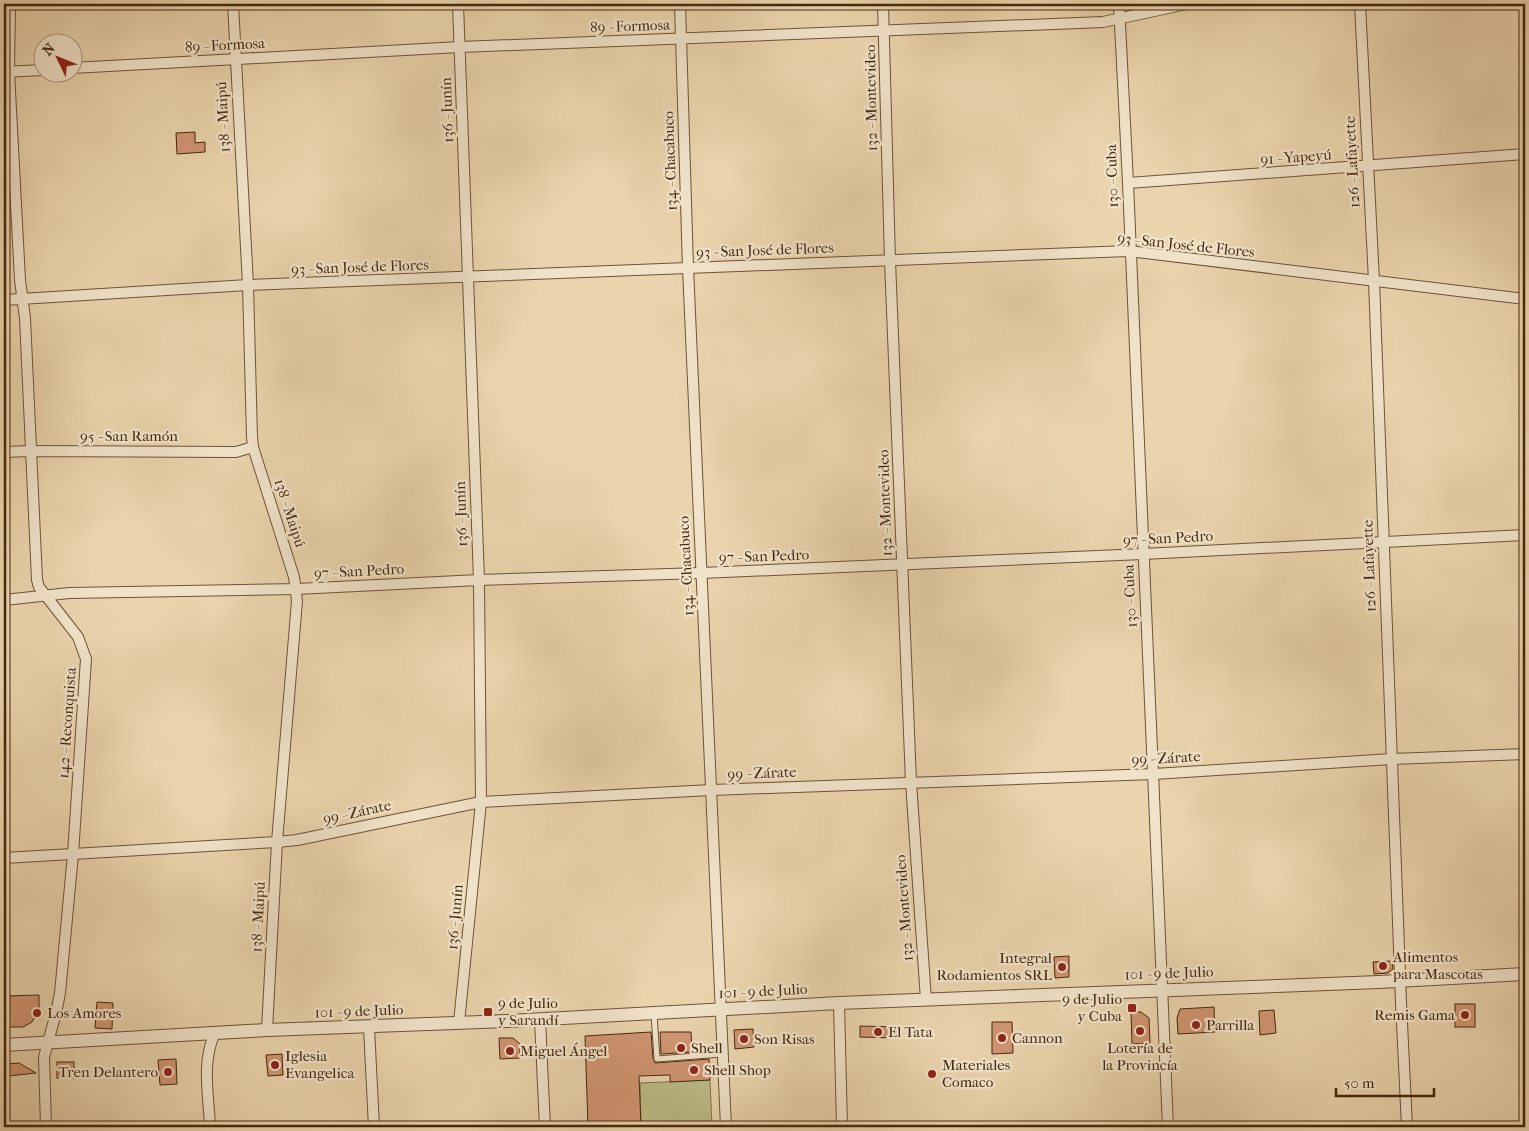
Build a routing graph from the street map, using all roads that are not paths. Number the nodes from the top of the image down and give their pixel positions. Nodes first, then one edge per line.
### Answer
1 (10, 4) edge
2 (233, 4) edge
3 (458, 4) edge
4 (680, 4) edge
5 (883, 4) edge
6 (1118, 4) edge
7 (1187, 4) edge
8 (1360, 4) edge
9 (1119, 20) junction
10 (885, 30) junction
11 (681, 39) junction
12 (460, 47) junction
13 (235, 59) junction
14 (82, 67) edge
15 (32, 71) edge
16 (7, 72) edge
17 (1525, 154) edge
18 (1367, 167) junction
19 (1128, 184) junction
20 (1130, 251) junction
21 (890, 261) junction
22 (688, 268) junction
23 (467, 278) junction
24 (1374, 280) junction
25 (248, 286) junction
26 (22, 299) junction
27 (1525, 299) edge
28 (4, 300) edge
29 (254, 447) junction
30 (30, 451) junction
31 (4, 452) edge
32 (1525, 535) edge
33 (1383, 542) junction
34 (1143, 554) junction
35 (902, 565) junction
36 (701, 573) junction
37 (479, 580) junction
38 (296, 589) junction
39 (46, 596) junction
40 (4, 600) edge
41 (1525, 754) edge
42 (1392, 759) junction
43 (1154, 774) junction
44 (911, 782) junction
45 (712, 790) junction
46 (481, 802) junction
47 (277, 842) junction
48 (72, 854) junction
49 (4, 858) edge
50 (1525, 974) edge
51 (1401, 981) junction
52 (1163, 990) junction
53 (926, 1000) junction
54 (839, 1003) junction
55 (720, 1010) junction
56 (654, 1013) junction
57 (540, 1020) junction
58 (460, 1023) junction
59 (368, 1028) junction
60 (267, 1030) junction
61 (214, 1033) junction
62 (48, 1044) junction
63 (4, 1045) edge
64 (722, 1054) junction
65 (46, 1127) edge
66 (210, 1127) edge
67 (374, 1127) edge
68 (545, 1127) edge
69 (726, 1127) edge
70 (842, 1127) edge
71 (1168, 1127) edge
72 (1407, 1127) edge

1 - 16 street, 142 - Reconquista
2 - 13 street, 138 - Maipú
3 - 12 street, 136 - Junín
4 - 11 street, 134 - Chacabuco
5 - 10 street, 132 - Montevideo
6 - 9 street, 130 - Cuba
7 - 9 street, 89 - Formosa
8 - 18 street, 126 - Lafayette
9 - 10 street, 89 - Formosa
9 - 19 street, 130 - Cuba
10 - 11 street, 89 - Formosa
10 - 21 street, 132 - Montevideo
11 - 12 street, 89 - Formosa
11 - 22 street, 134 - Chacabuco
12 - 13 street, 89 - Formosa
12 - 23 street, 136 - Junín
13 - 14 street, 89 - Formosa
13 - 25 street, 138 - Maipú
15 - 16 street
16 - 26 street, 142 - Reconquista
17 - 18 street, 91 - Yapeyú
18 - 19 street, 91 - Yapeyú
18 - 24 street, 126 - Lafayette
19 - 20 street, 130 - Cuba
20 - 21 street, 93 - San José de Flores
20 - 24 street, 93 - San José de Flores
20 - 34 street, 130 - Cuba
21 - 22 street, 93 - San José de Flores
21 - 35 street, 132 - Montevideo
22 - 23 street, 93 - San José de Flores
22 - 36 street, 134 - Chacabuco
23 - 25 street, 93 - San José de Flores
23 - 37 street, 136 - Junín
24 - 27 street, 93 - San José de Flores
24 - 33 street, 126 - Lafayette
25 - 26 street, 93 - San José de Flores
25 - 29 street, 138 - Maipú
26 - 28 street, 93 - San José de Flores
26 - 30 street, 142 - Reconquista
29 - 30 street, 95 - San Ramón
29 - 38 street, 138 - Maipú
30 - 31 street, 95 - San Ramón
30 - 39 street, 142 - Reconquista
32 - 33 street, 97 - San Pedro
33 - 34 street, 97 - San Pedro
33 - 42 street, 126 - Lafayette
34 - 35 street, 97 - San Pedro
34 - 43 street, 130 - Cuba
35 - 36 street, 97 - San Pedro
35 - 44 street, 132 - Montevideo
36 - 37 street, 97 - San Pedro
36 - 45 street, 134 - Chacabuco
37 - 38 street, 97 - San Pedro
37 - 46 street, 136 - Junín
38 - 39 street, 97 - San Pedro
38 - 47 street, 138 - Maipú
39 - 40 street, 97 - San Pedro
39 - 48 street, 142 - Reconquista
41 - 42 street, 99 - Zárate
42 - 43 street, 99 - Zárate
42 - 51 street, 126 - Lafayette
43 - 44 street, 99 - Zárate
43 - 52 street, 130 - Cuba
44 - 45 street, 99 - Zárate
44 - 53 street, 132 - Montevideo
45 - 46 street, 99 - Zárate
45 - 55 street, 134 - Chacabuco
46 - 47 street, 99 - Zárate
46 - 58 street, 136 - Junín
47 - 48 street, 99 - Zárate
47 - 60 street, 138 - Maipú
48 - 49 street, 99 - Zárate
48 - 62 street, 142 - Reconquista
50 - 51 street, 101 - 9 de Julio
51 - 52 street, 101 - 9 de Julio
51 - 72 street, 126 - Lafayette
52 - 53 street, 101 - 9 de Julio
52 - 71 street, 130 - Cuba
53 - 54 street, 101 - 9 de Julio
54 - 55 street, 101 - 9 de Julio
54 - 70 street
55 - 56 street, 101 - 9 de Julio
55 - 64 street, 134 - Chacabuco
56 - 57 street, 101 - 9 de Julio
56 - 64 lane
57 - 58 street, 101 - 9 de Julio
57 - 68 street
58 - 59 street, 101 - 9 de Julio
59 - 60 street, 101 - 9 de Julio
59 - 67 street
60 - 61 street, 101 - 9 de Julio
61 - 62 street, 101 - 9 de Julio
61 - 66 street
62 - 63 street, 101 - 9 de Julio
62 - 65 street, 142 - Reconquista
64 - 69 street, 134 - Chacabuco

